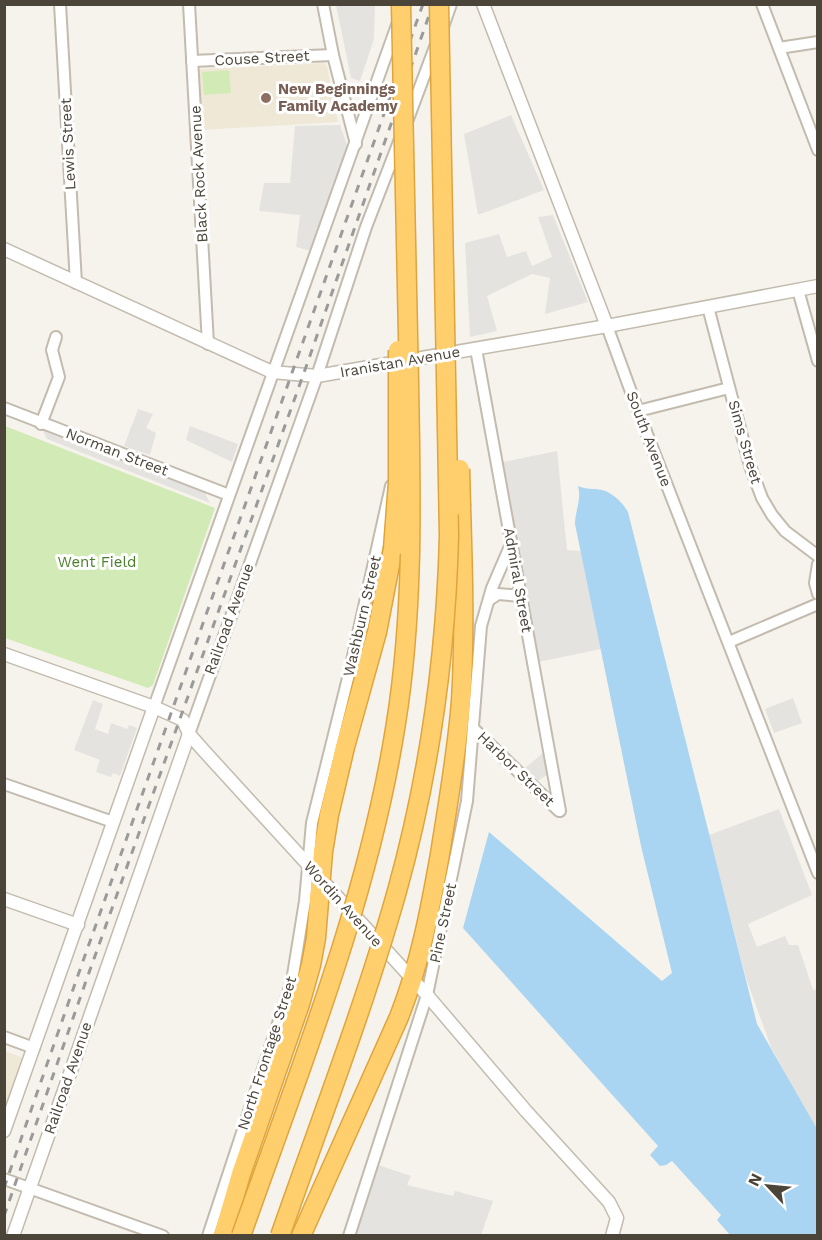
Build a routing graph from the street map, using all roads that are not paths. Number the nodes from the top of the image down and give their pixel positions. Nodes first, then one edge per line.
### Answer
1 (60, 4) edge
2 (189, 4) edge
3 (323, 4) edge
4 (392, 4) edge
5 (403, 4) edge
6 (438, 4) edge
7 (452, 4) edge
8 (483, 4) edge
9 (762, 4) edge
10 (818, 42) edge
11 (779, 48) junction
12 (333, 55) junction
13 (192, 61) junction
14 (402, 84) junction
15 (356, 144) junction
16 (818, 150) edge
17 (406, 186) junction
18 (443, 246) junction
19 (4, 249) edge
20 (76, 283) junction
21 (818, 286) edge
22 (798, 290) junction
23 (708, 307) junction
24 (607, 326) junction
25 (56, 337) dead end
26 (208, 344) junction
27 (476, 349) junction
28 (818, 361) edge
29 (394, 364) junction
30 (272, 372) junction
31 (317, 376) junction
32 (729, 388) junction
33 (4, 408) edge
34 (638, 411) junction
35 (41, 424) junction
36 (230, 495) junction
37 (511, 544) junction
38 (818, 556) edge
39 (818, 564) edge
40 (818, 594) edge
41 (521, 596) junction
42 (489, 600) junction
43 (818, 604) edge
44 (729, 642) junction
45 (4, 654) edge
46 (154, 707) junction
47 (473, 728) junction
48 (189, 734) junction
49 (4, 784) edge
50 (560, 811) joint
51 (113, 822) junction
52 (314, 873) junction
53 (818, 873) edge
54 (4, 899) edge
55 (78, 926) junction
56 (413, 981) junction
57 (427, 995) junction
58 (4, 1037) edge
59 (34, 1048) junction
60 (4, 1131) edge
61 (4, 1179) edge
62 (29, 1188) junction
63 (13, 1236) edge
64 (163, 1236) edge
65 (208, 1236) edge
66 (223, 1236) edge
67 (241, 1236) edge
68 (280, 1236) edge
69 (301, 1236) edge
70 (349, 1236) edge
71 (612, 1236) edge

1 - 20 street, Lewis Street
2 - 13 street, Black Rock Avenue
3 - 12 street
4 - 14 highway, bridge
5 - 14 highway, bridge
5 - 15 street
6 - 18 highway, bridge
7 - 31 street, Railroad Avenue
8 - 24 street, South Avenue
9 - 11 street
10 - 11 street
11 - 16 street
12 - 13 street, Couse Street
12 - 15 street
13 - 26 street, Black Rock Avenue
14 - 17 highway, bridge
15 - 30 street
17 - 52 highway, bridge
17 - 67 highway, bridge
18 - 56 highway, bridge
18 - 68 highway, bridge
19 - 20 street, Iranistan Avenue
20 - 26 street, Iranistan Avenue
21 - 22 street, Iranistan Avenue
22 - 23 street, Iranistan Avenue
22 - 28 street
23 - 24 street, Iranistan Avenue
23 - 32 street, Sims Street
24 - 27 street, Iranistan Avenue
24 - 34 street, South Avenue
25 - 35 street
26 - 30 street, Iranistan Avenue
27 - 29 street, Iranistan Avenue
27 - 37 street, Admiral Street
29 - 31 street, Iranistan Avenue
29 - 52 street, Washburn Street
30 - 31 street, Iranistan Avenue
30 - 36 street
31 - 48 street, Railroad Avenue
32 - 34 street
32 - 38 street, Sims Street
33 - 35 street, Norman Street
34 - 44 street, South Avenue
35 - 36 street, Norman Street
36 - 46 street
37 - 41 street, Admiral Street
37 - 42 street, Pine Street
39 - 40 street
41 - 42 street
41 - 50 street, Admiral Street
42 - 47 street, Pine Street
43 - 44 street
44 - 53 street, South Avenue
45 - 46 street, Wordin Avenue
46 - 48 street, Wordin Avenue
46 - 51 street
47 - 50 street, Harbor Street
47 - 57 street, Pine Street
48 - 52 street, Wordin Avenue
48 - 62 street, Railroad Avenue
49 - 51 street
51 - 55 street
52 - 56 street, Wordin Avenue
52 - 65 street, North Frontage Street
52 - 66 highway
54 - 55 street
55 - 59 street
56 - 57 street, Wordin Avenue
56 - 69 highway
57 - 70 street, Pine Street
57 - 71 street, Wordin Avenue
58 - 59 street
59 - 60 street
61 - 62 street
62 - 63 street, Railroad Avenue
62 - 64 street

